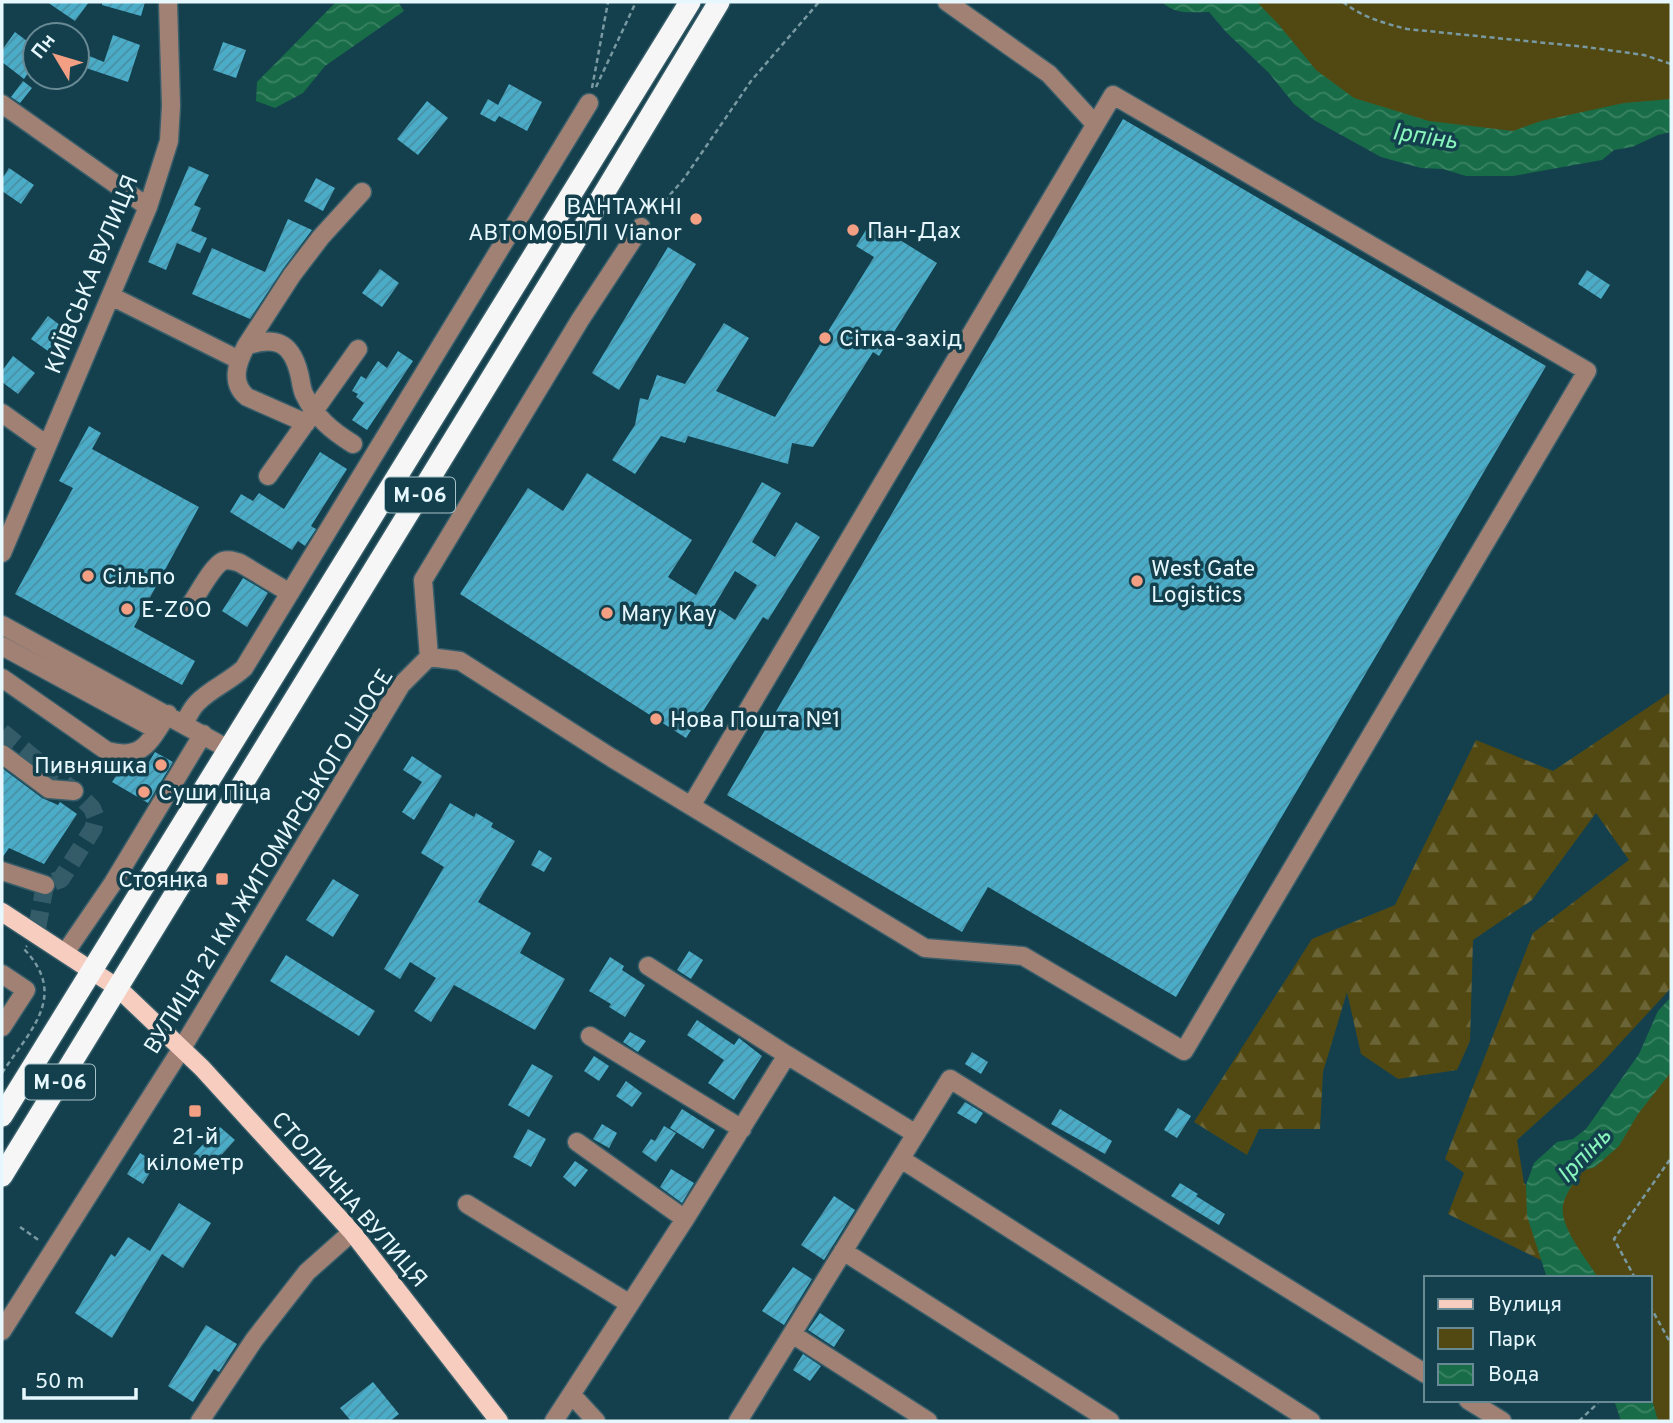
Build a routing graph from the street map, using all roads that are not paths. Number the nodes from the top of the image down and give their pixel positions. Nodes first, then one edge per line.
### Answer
1 (168, 2) edge
2 (691, 2) edge
3 (719, 2) edge
4 (947, 2) edge
5 (589, 103) road end
6 (2, 104) edge
7 (1095, 124) junction
8 (362, 192) dead end
9 (148, 207) junction
10 (641, 228) road end
11 (111, 296) junction
12 (358, 349) dead end
13 (242, 353) junction
14 (2, 413) edge
15 (310, 417) junction
16 (353, 444) dead end
17 (47, 445) junction
18 (268, 476) dead end
19 (2, 552) edge
20 (290, 593) junction
21 (189, 607) dead end
22 (2, 625) edge
23 (2, 646) edge
24 (429, 657) junction
25 (2, 678) edge
26 (176, 719) junction
27 (157, 730) junction
28 (203, 734) junction
29 (228, 749) junction
30 (2, 754) edge
31 (74, 791) dead end
32 (691, 806) junction
33 (2, 872) edge
34 (45, 885) dead end
35 (2, 912) edge
36 (65, 953) junction
37 (648, 966) dead end
38 (91, 970) junction
39 (2, 974) edge
40 (118, 988) junction
41 (2, 1027) edge
42 (590, 1036) dead end
43 (182, 1048) junction
44 (787, 1055) junction
45 (2, 1116) edge
46 (742, 1129) junction
47 (916, 1134) junction
48 (578, 1142) dead end
49 (901, 1158) junction
50 (2, 1176) edge
51 (467, 1204) dead end
52 (685, 1219) junction
53 (352, 1232) junction
54 (843, 1251) junction
55 (630, 1304) junction
56 (2, 1331) edge
57 (792, 1334) junction
58 (1424, 1373) edge
59 (572, 1395) junction
60 (1471, 1402) edge
61 (200, 1421) edge
62 (499, 1421) edge
63 (554, 1421) edge
64 (596, 1421) edge
65 (738, 1421) edge
66 (928, 1421) edge
67 (1110, 1421) edge
68 (1311, 1421) edge
69 (1502, 1421) edge

1 - 9 street, КИЇВСЬКА ВУЛИЦЯ
2 - 29 highway, М-06
3 - 40 highway, М-06
4 - 7 street
5 - 20 street
6 - 9 street
7 - 32 street
7 - 32 street
8 - 13 street
9 - 11 street, КИЇВСЬКА ВУЛИЦЯ
10 - 24 street
11 - 13 street
11 - 17 street, КИЇВСЬКА ВУЛИЦЯ
12 - 15 street
13 - 15 street
13 - 15 street
14 - 17 street
15 - 16 street
15 - 18 street
17 - 19 street, КИЇВСЬКА ВУЛИЦЯ
20 - 21 street
20 - 26 street
22 - 26 street
23 - 27 street
24 - 32 street
24 - 43 street, ВУЛИЦЯ 21 КМ ЖИТОМИРСЬКОГО ШОСЕ
25 - 27 street
26 - 27 street
26 - 28 street
28 - 29 street
28 - 36 street
29 - 38 highway, М-06
30 - 31 street
33 - 34 street
35 - 36 main road, СТОЛИЧНА ВУЛИЦЯ
36 - 38 main road, СТОЛИЧНА ВУЛИЦЯ
37 - 44 street
38 - 40 main road, СТОЛИЧНА ВУЛИЦЯ
38 - 45 highway, М-06
39 - 41 street
40 - 43 main road, СТОЛИЧНА ВУЛИЦЯ
40 - 50 highway, М-06
42 - 46 street
43 - 53 main road, СТОЛИЧНА ВУЛИЦЯ
43 - 56 street, ВУЛИЦЯ 21 КМ ЖИТОМИРСЬКОГО ШОСЕ
44 - 46 street
44 - 47 street
46 - 52 street
47 - 49 street
47 - 58 street
48 - 52 street
49 - 54 street
49 - 68 street
51 - 55 street
52 - 55 street
53 - 61 street
53 - 62 main road, СТОЛИЧНА ВУЛИЦЯ
54 - 57 street
54 - 67 street
55 - 59 street
57 - 65 street
57 - 66 street
59 - 63 street
59 - 64 street
60 - 69 street

